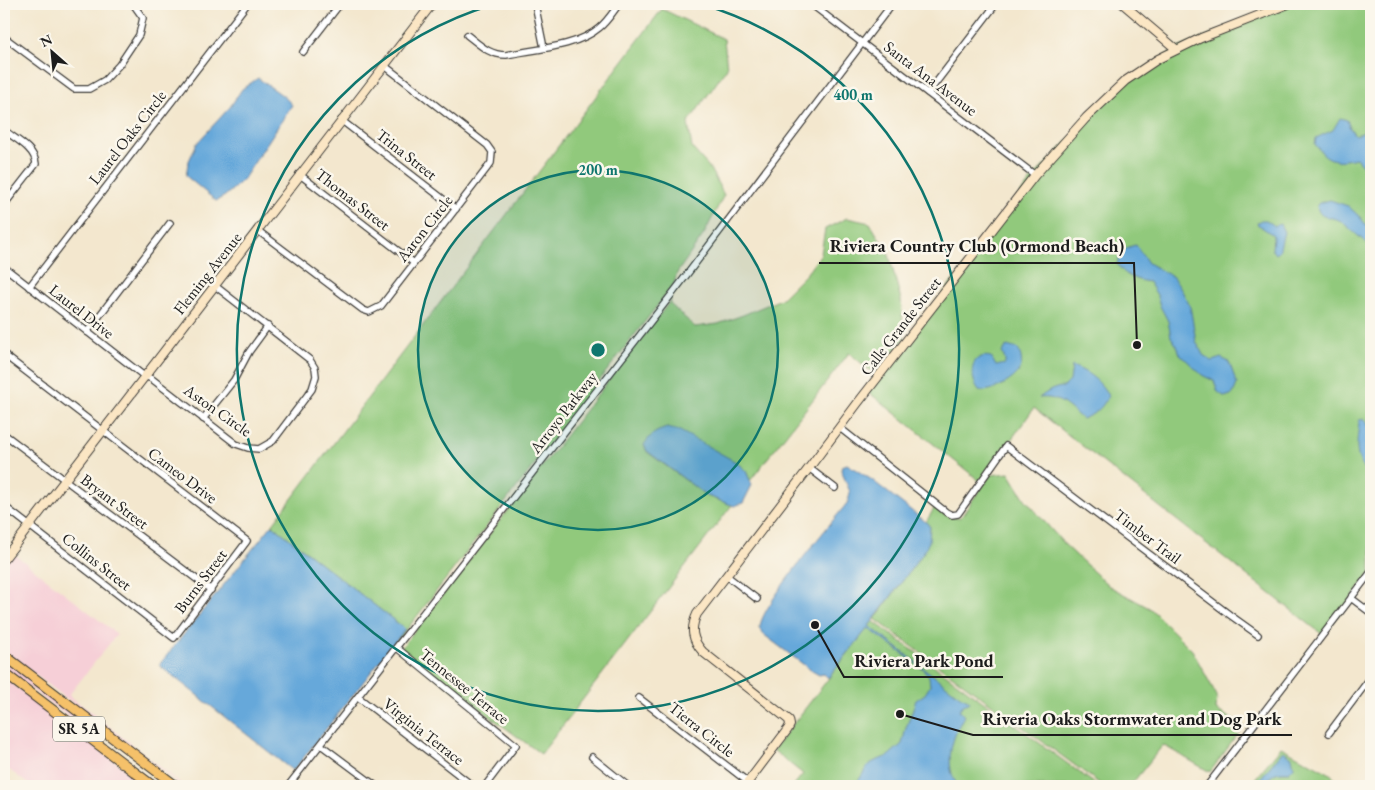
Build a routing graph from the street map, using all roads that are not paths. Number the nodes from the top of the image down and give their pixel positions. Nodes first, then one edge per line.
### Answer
1 (133, 4) edge
2 (247, 4) edge
3 (340, 4) edge
4 (432, 4) edge
5 (535, 4) edge
6 (619, 4) edge
7 (811, 4) edge
8 (892, 4) edge
9 (996, 4) edge
10 (1122, 4) edge
11 (1286, 4) edge
12 (467, 34) dead end
13 (4, 37) edge
14 (862, 43) junction
15 (544, 48) junction
16 (1176, 48) junction
17 (303, 52) dead end
18 (385, 66) junction
19 (928, 93) junction
20 (341, 120) junction
21 (4, 130) edge
22 (299, 174) junction
23 (1035, 175) junction
24 (4, 205) edge
25 (456, 209) junction
26 (170, 223) dead end
27 (257, 230) junction
28 (414, 263) junction
29 (4, 267) edge
30 (214, 285) junction
31 (29, 287) junction
32 (268, 326) junction
33 (87, 332) junction
34 (4, 353) edge
35 (144, 376) junction
36 (203, 419) junction
37 (840, 428) junction
38 (102, 430) junction
39 (4, 434) edge
40 (810, 468) junction
41 (63, 480) junction
42 (835, 488) dead end
43 (4, 506) edge
44 (29, 526) junction
45 (247, 541) joint
46 (4, 559) edge
47 (1371, 572) edge
48 (727, 576) junction
49 (211, 590) junction
50 (1352, 598) junction
51 (757, 599) dead end
52 (1371, 613) edge
53 (1258, 635) dead end
54 (174, 638) joint
55 (397, 648) junction
56 (4, 655) edge
57 (4, 673) edge
58 (1371, 677) edge
59 (358, 697) junction
60 (639, 698) dead end
61 (100, 728) junction
62 (78, 729) junction
63 (1329, 733) dead end
64 (321, 745) junction
65 (592, 757) dead end
66 (128, 767) junction
67 (152, 767) junction
68 (746, 784) edge
69 (153, 786) edge
70 (176, 786) edge
71 (288, 786) edge
72 (376, 786) edge
73 (473, 786) edge
74 (485, 786) edge
75 (628, 786) edge
76 (1207, 786) edge

1 - 13 street
2 - 31 street, Laurel Oaks Circle
3 - 17 street
4 - 18 street, Fleming Avenue
5 - 15 street
6 - 15 street
7 - 14 street, Santa Ana Avenue
8 - 14 street, Arroyo Parkway
9 - 19 street
10 - 16 street
11 - 16 street, Calle Grande Street
12 - 15 street
14 - 19 street, Santa Ana Avenue
14 - 55 street, Arroyo Parkway
16 - 23 street, Calle Grande Street
18 - 20 street, Fleming Avenue
18 - 25 street, Aaron Circle
19 - 23 street, Santa Ana Avenue
20 - 22 street, Fleming Avenue
20 - 25 street, Trina Street
21 - 24 street
22 - 27 street, Fleming Avenue
22 - 28 street, Thomas Street
23 - 37 street, Calle Grande Street
25 - 28 street, Aaron Circle
26 - 33 street
27 - 28 street, Aaron Circle
27 - 30 street, Fleming Avenue
29 - 31 street, Laurel Drive
30 - 32 street, Aston Circle
30 - 35 street, Fleming Avenue
31 - 33 street, Laurel Drive
32 - 36 street
32 - 36 street, Aston Circle
33 - 35 street, Laurel Drive
34 - 38 street, Cameo Drive
35 - 36 street, Aston Circle
35 - 38 street, Fleming Avenue
37 - 40 street, Calle Grande Street
37 - 53 street, Timber Trail
38 - 41 street, Fleming Avenue
38 - 45 street, Cameo Drive
39 - 41 street, Bryant Street
40 - 42 street
40 - 48 street, Calle Grande Street
41 - 44 street, Fleming Avenue
41 - 49 street, Bryant Street
43 - 44 street, Collins Street
44 - 46 street, Fleming Avenue
44 - 54 street, Collins Street
45 - 49 street, Burns Street
47 - 50 street
48 - 51 street
48 - 68 street, Calle Grande Street
49 - 54 street, Burns Street
50 - 52 street
50 - 76 street
55 - 59 street, Arroyo Parkway
55 - 74 street, Tennessee Terrace
56 - 61 main road, SR 5A
57 - 62 main road, SR 5A
58 - 63 street
59 - 64 street, Arroyo Parkway
59 - 73 street, Virginia Terrace
60 - 68 street, Tierra Circle
61 - 62 main road
61 - 67 main road, SR 5A
62 - 66 main road, SR 5A
64 - 71 street, Arroyo Parkway
64 - 72 street
65 - 75 street
66 - 67 main road
66 - 69 main road, SR 5A
67 - 70 main road, SR 5A

